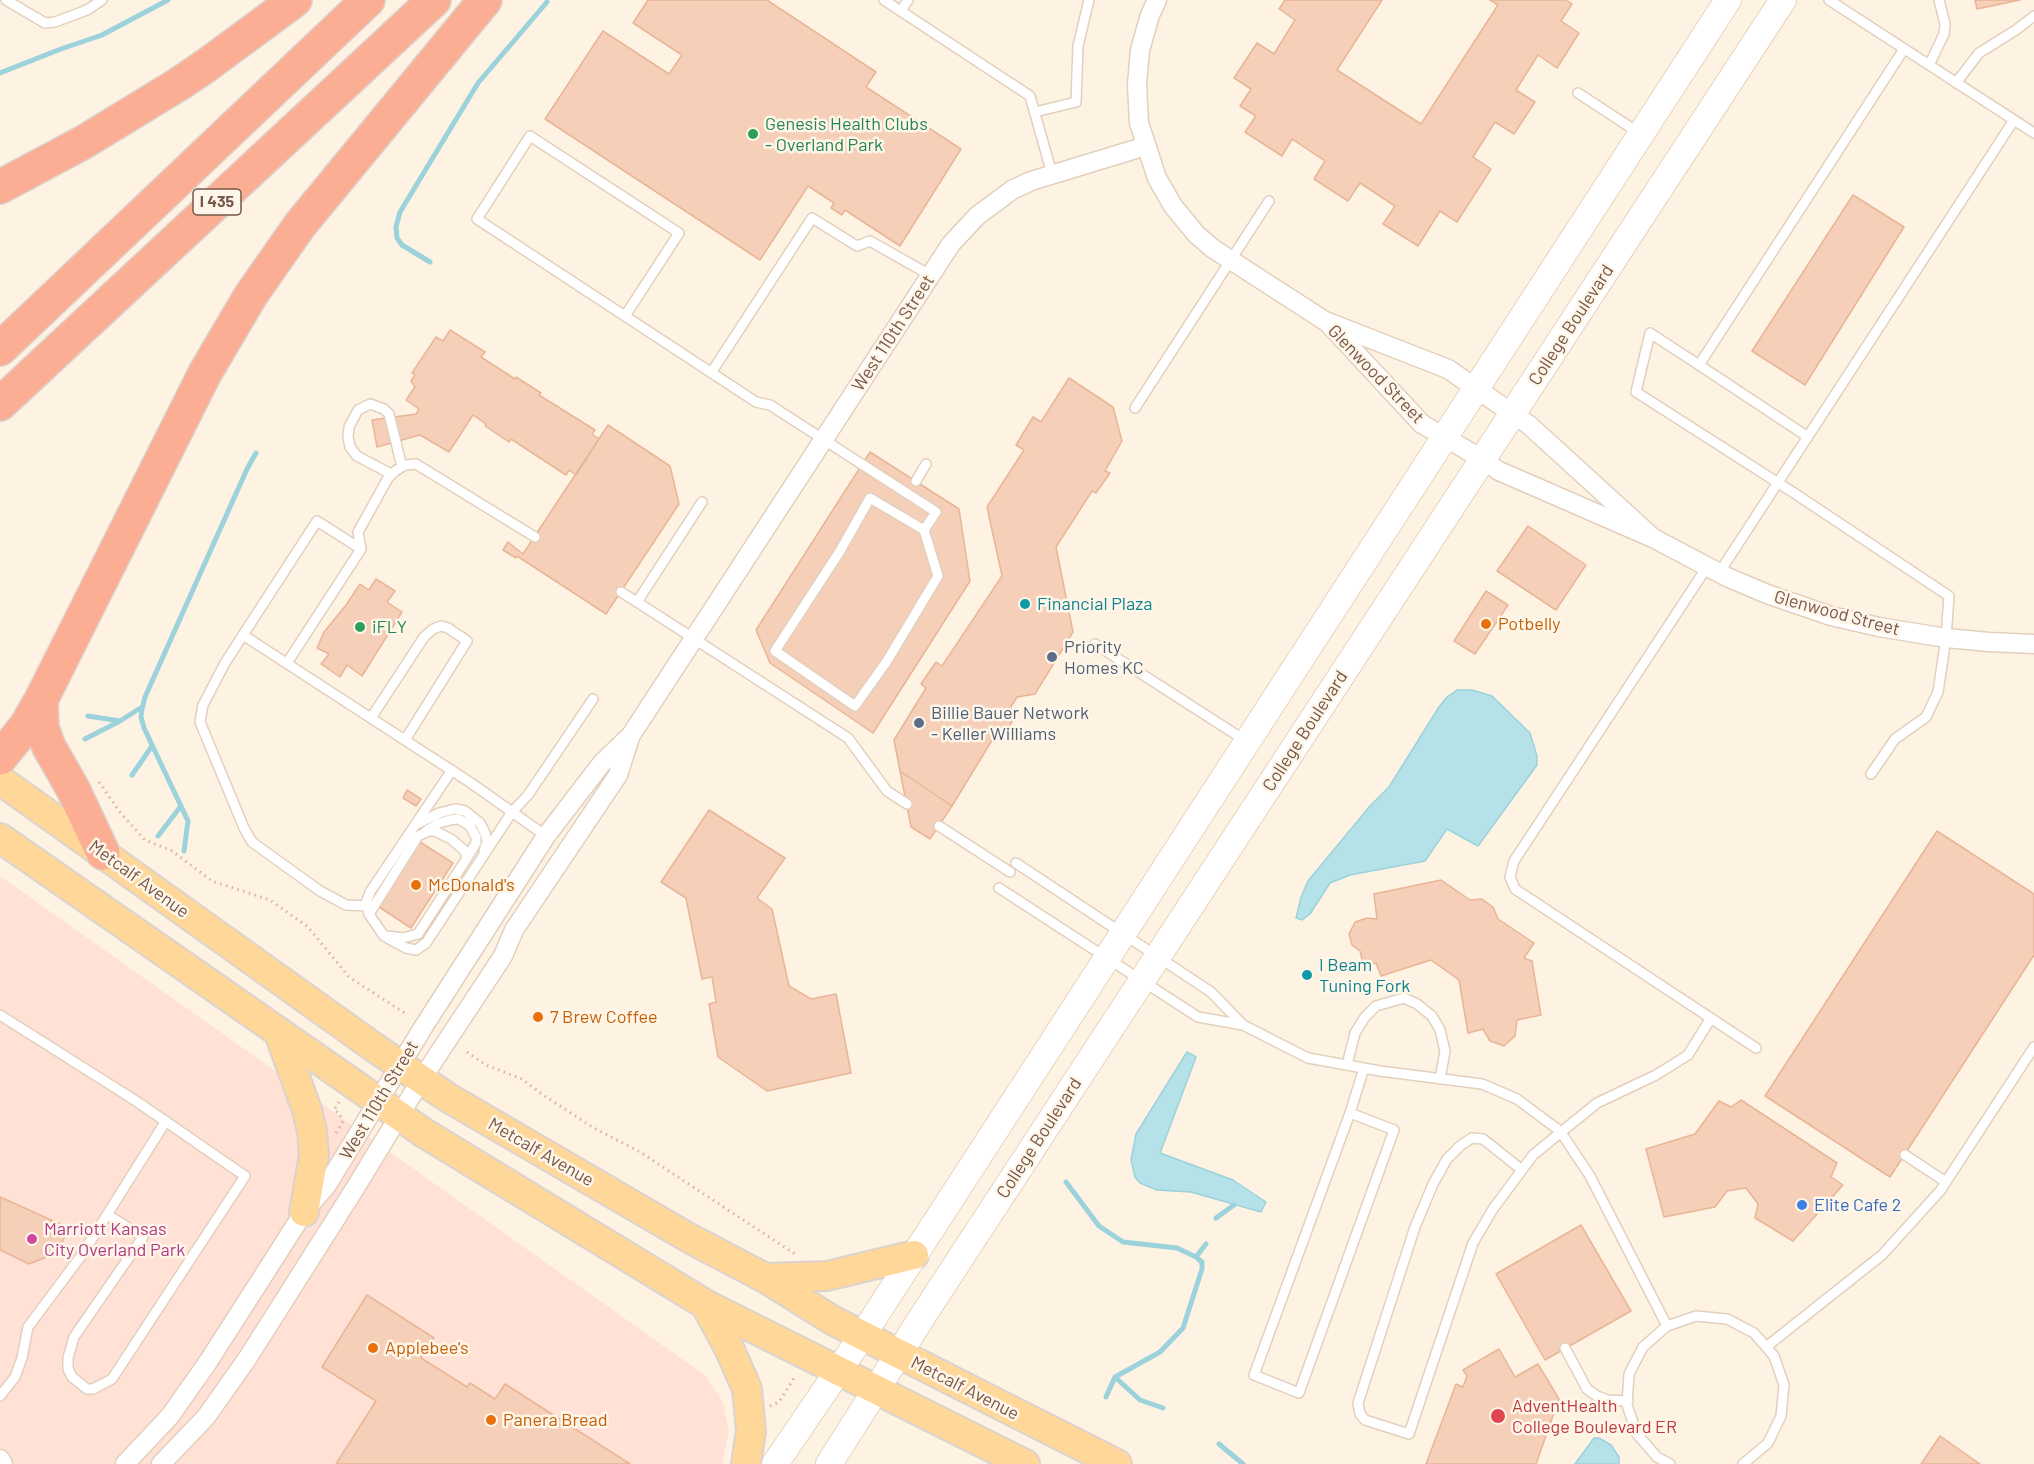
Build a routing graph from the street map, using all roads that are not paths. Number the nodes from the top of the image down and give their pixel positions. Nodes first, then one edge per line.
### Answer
1 (6, 0) edge
2 (102, 0) edge
3 (295, 0) edge
4 (368, 0) edge
5 (434, 0) edge
6 (485, 0) edge
7 (884, 0) edge
8 (908, 0) edge
9 (1089, 0) edge
10 (1157, 0) edge
11 (1728, 0) edge
12 (1783, 0) edge
13 (1829, 0) edge
14 (1939, 0) edge
15 (901, 11) junction
16 (2034, 16) edge
17 (1904, 49) junction
18 (1929, 65) junction
19 (1956, 83) junction
20 (1578, 93) dead end
21 (1035, 112) junction
22 (2014, 120) junction
23 (1641, 134) junction
24 (2034, 134) edge
25 (1146, 146) junction
26 (1052, 174) junction
27 (0, 187) edge
28 (1269, 201) dead end
29 (1231, 260) junction
30 (930, 275) junction
31 (625, 316) junction
32 (1325, 321) junction
33 (0, 349) edge
34 (1699, 365) junction
35 (711, 373) junction
36 (1477, 388) junction
37 (0, 404) edge
38 (1135, 408) dead end
39 (1513, 414) junction
40 (1445, 437) junction
41 (1808, 437) junction
42 (823, 439) junction
43 (1482, 459) junction
44 (927, 464) dead end
45 (402, 467) junction
46 (391, 474) junction
47 (916, 482) dead end
48 (1778, 483) junction
49 (702, 502) dead end
50 (924, 530) junction
51 (535, 537) dead end
52 (1653, 538) junction
53 (361, 549) junction
54 (1713, 570) junction
55 (621, 592) dead end
56 (637, 602) junction
57 (243, 635) junction
58 (1946, 638) junction
59 (693, 640) junction
60 (1095, 644) dead end
61 (2034, 644) edge
62 (286, 663) junction
63 (592, 699) dead end
64 (41, 700) junction
65 (371, 718) junction
66 (631, 735) junction
67 (405, 740) junction
68 (1248, 742) junction
69 (0, 758) edge
70 (452, 770) junction
71 (1871, 774) dead end
72 (0, 780) edge
73 (907, 804) dead end
74 (512, 812) junction
75 (414, 826) junction
76 (939, 826) dead end
77 (424, 833) junction
78 (546, 836) junction
79 (0, 838) edge
80 (103, 853) junction
81 (483, 856) junction
82 (467, 858) junction
83 (1016, 863) dead end
84 (1010, 872) dead end
85 (999, 888) dead end
86 (368, 910) junction
87 (1122, 934) junction
88 (384, 936) junction
89 (1157, 957) junction
90 (1107, 958) junction
91 (1142, 980) junction
92 (0, 1015) edge
93 (1711, 1018) junction
94 (1243, 1025) junction
95 (279, 1034) junction
96 (2034, 1047) edge
97 (1756, 1048) dead end
98 (1347, 1065) junction
99 (1364, 1068) junction
100 (410, 1073) junction
101 (1440, 1078) junction
102 (389, 1109) junction
103 (1350, 1113) junction
104 (166, 1121) junction
105 (1560, 1131) junction
106 (1905, 1155) dead end
107 (1522, 1170) junction
108 (1946, 1182) junction
109 (304, 1212) junction
110 (108, 1215) junction
111 (914, 1255) junction
112 (765, 1278) junction
113 (705, 1304) junction
114 (1666, 1326) junction
115 (862, 1335) junction
116 (1766, 1347) junction
117 (1565, 1348) dead end
118 (899, 1354) junction
119 (838, 1370) junction
120 (877, 1389) junction
121 (0, 1396) edge
122 (1628, 1401) junction
123 (0, 1459) edge
124 (3, 1464) edge
125 (125, 1464) edge
126 (161, 1464) edge
127 (746, 1464) edge
128 (775, 1464) edge
129 (829, 1464) edge
130 (1025, 1464) edge
131 (1117, 1464) edge
132 (1670, 1464) edge
133 (1743, 1464) edge

1 - 2 lane
3 - 27 highway
4 - 33 highway, I 435
5 - 37 highway, I 435
6 - 64 highway
7 - 15 lane
8 - 15 lane
9 - 21 lane
10 - 25 street
11 - 23 main road
12 - 39 main road, College Boulevard
13 - 17 lane
14 - 18 lane
15 - 21 lane
16 - 19 lane
17 - 18 lane
17 - 34 lane
18 - 19 lane
19 - 22 lane
20 - 23 lane
21 - 26 lane
22 - 24 lane
22 - 41 lane
23 - 36 main road
25 - 26 street, West 110th Street
25 - 29 street, Glenwood Street
26 - 30 street, West 110th Street
28 - 29 lane
29 - 32 street, Glenwood Street
29 - 38 lane
30 - 35 lane
30 - 42 street, West 110th Street
31 - 31 lane
31 - 35 lane
32 - 36 street, Glenwood Street
32 - 40 street, Glenwood Street
34 - 41 lane
34 - 48 lane
35 - 42 lane
36 - 39 street, Glenwood Street
36 - 40 main road
39 - 43 main road, College Boulevard
39 - 52 street, Glenwood Street
40 - 43 street, Glenwood Street
40 - 68 main road
41 - 48 lane
42 - 50 lane
42 - 59 street, West 110th Street
43 - 52 street, Glenwood Street
43 - 89 main road, College Boulevard
44 - 47 lane
45 - 46 lane
45 - 46 lane
45 - 51 lane
46 - 53 lane
48 - 54 lane
48 - 58 lane
49 - 56 lane
50 - 50 lane
52 - 54 street, Glenwood Street
53 - 57 lane
53 - 62 lane
54 - 58 street, Glenwood Street
54 - 93 lane
55 - 56 lane
56 - 59 lane
57 - 62 lane
57 - 86 lane
58 - 61 street, Glenwood Street
58 - 71 lane
59 - 66 street, West 110th Street
59 - 73 lane
60 - 68 lane
62 - 65 lane
63 - 74 lane
64 - 69 highway
64 - 80 highway
65 - 67 lane
65 - 67 lane
66 - 78 street, West 110th Street
66 - 100 street, West 110th Street
67 - 70 lane
68 - 87 main road
70 - 74 lane
70 - 75 lane
72 - 80 main road, Metcalf Avenue
74 - 78 lane
74 - 81 lane
75 - 81 lane
75 - 86 lane
76 - 84 lane
77 - 82 lane
77 - 82 lane
77 - 86 lane
78 - 100 street, West 110th Street
79 - 95 main road
80 - 100 main road, Metcalf Avenue
81 - 88 lane
82 - 88 lane
83 - 87 lane
85 - 90 lane
86 - 88 lane
87 - 89 lane
87 - 90 main road
89 - 91 main road, College Boulevard
89 - 94 lane
90 - 91 lane
90 - 111 main road
91 - 94 lane
91 - 118 main road, College Boulevard
92 - 104 lane
93 - 97 lane
93 - 105 lane
94 - 98 lane
95 - 102 main road
95 - 109 main road
96 - 108 lane
98 - 99 lane
98 - 101 lane
99 - 101 lane
99 - 103 lane
100 - 102 street, West 110th Street
100 - 102 street, West 110th Street
100 - 112 main road, Metcalf Avenue
101 - 105 lane
102 - 109 street, West 110th Street
102 - 113 main road
102 - 126 street, West 110th Street
103 - 103 lane
104 - 110 lane
104 - 110 lane
105 - 107 lane
105 - 114 lane
106 - 108 lane
107 - 107 lane
108 - 116 lane
109 - 125 street, West 110th Street
110 - 121 lane
111 - 112 main road
111 - 115 main road
112 - 115 main road, Metcalf Avenue
113 - 119 main road
113 - 127 main road
114 - 116 lane
114 - 122 lane
115 - 118 main road, Metcalf Avenue
115 - 119 main road
116 - 133 lane
117 - 122 lane
118 - 120 main road, College Boulevard
118 - 131 main road, Metcalf Avenue
119 - 120 main road
119 - 128 main road
120 - 129 main road, College Boulevard
120 - 130 main road
122 - 132 lane
123 - 124 street

